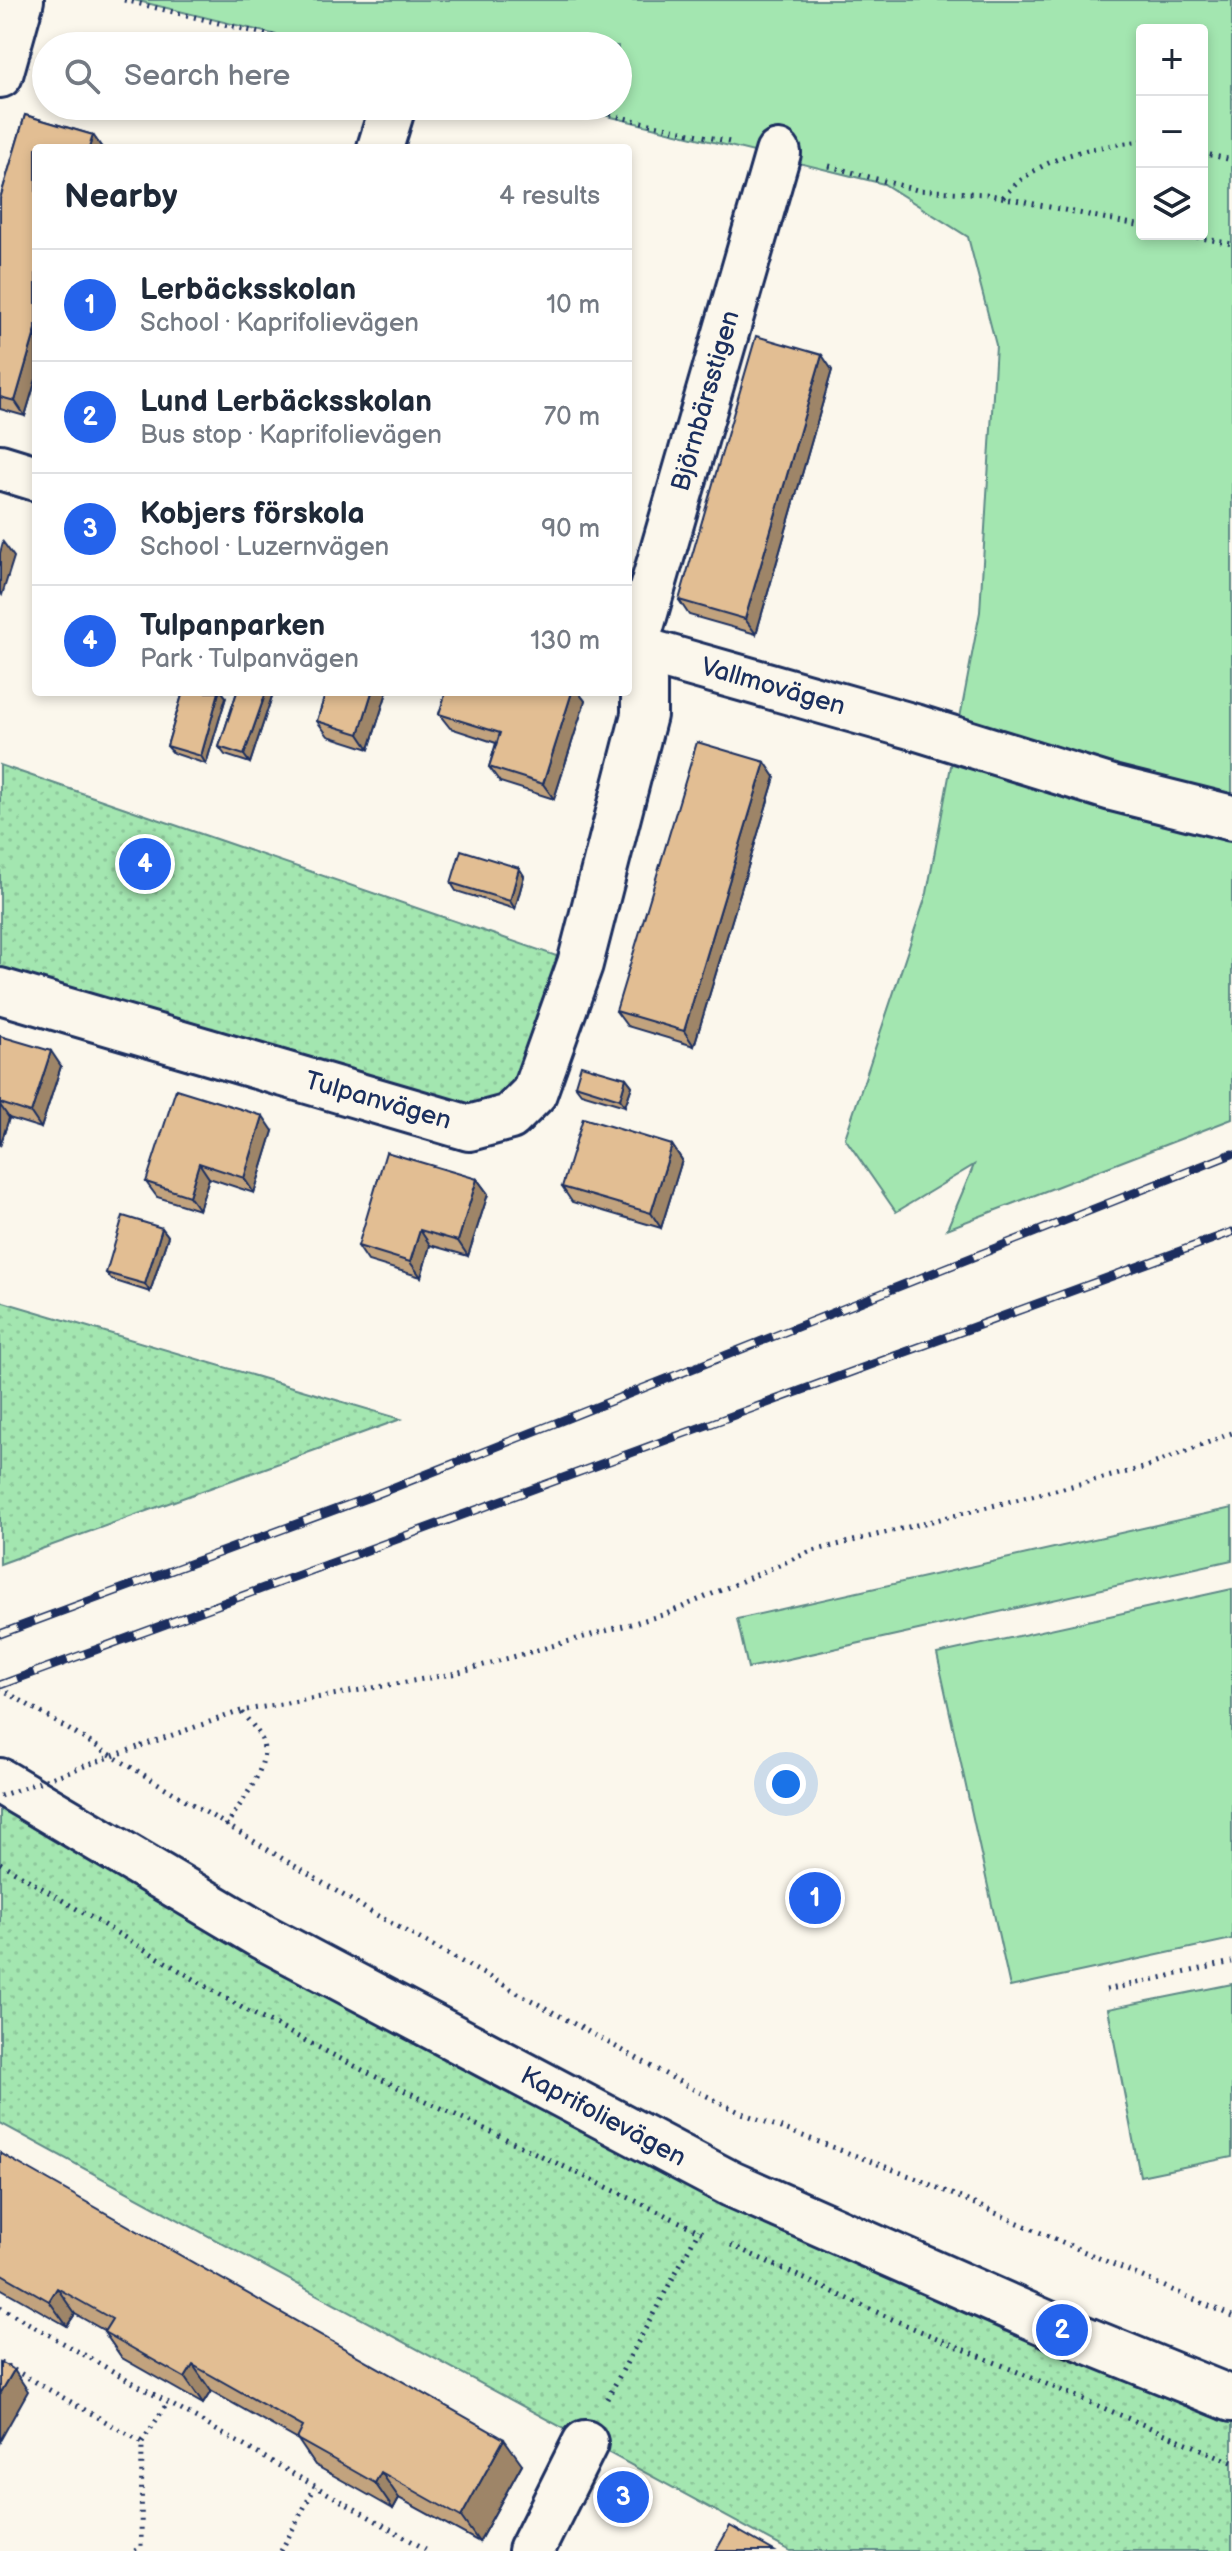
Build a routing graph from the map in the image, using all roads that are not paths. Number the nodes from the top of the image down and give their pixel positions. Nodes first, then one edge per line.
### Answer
1 (21, 0) edge
2 (0, 75) edge
3 (389, 120) edge
4 (381, 144) edge
5 (778, 153) road end
6 (0, 467) edge
7 (32, 477) edge
8 (632, 644) edge
9 (632, 647) edge
10 (632, 650) edge
11 (1232, 818) edge
12 (0, 991) edge
13 (0, 1781) edge
14 (1232, 2399) edge
15 (585, 2443) road end
16 (531, 2551) edge

1 - 2 street
3 - 4 street
5 - 8 street, Björnbärsstigen
6 - 7 street
9 - 11 street, Vallmovägen
10 - 12 street, Tulpanvägen
13 - 14 street, Kaprifolievägen
15 - 16 street

